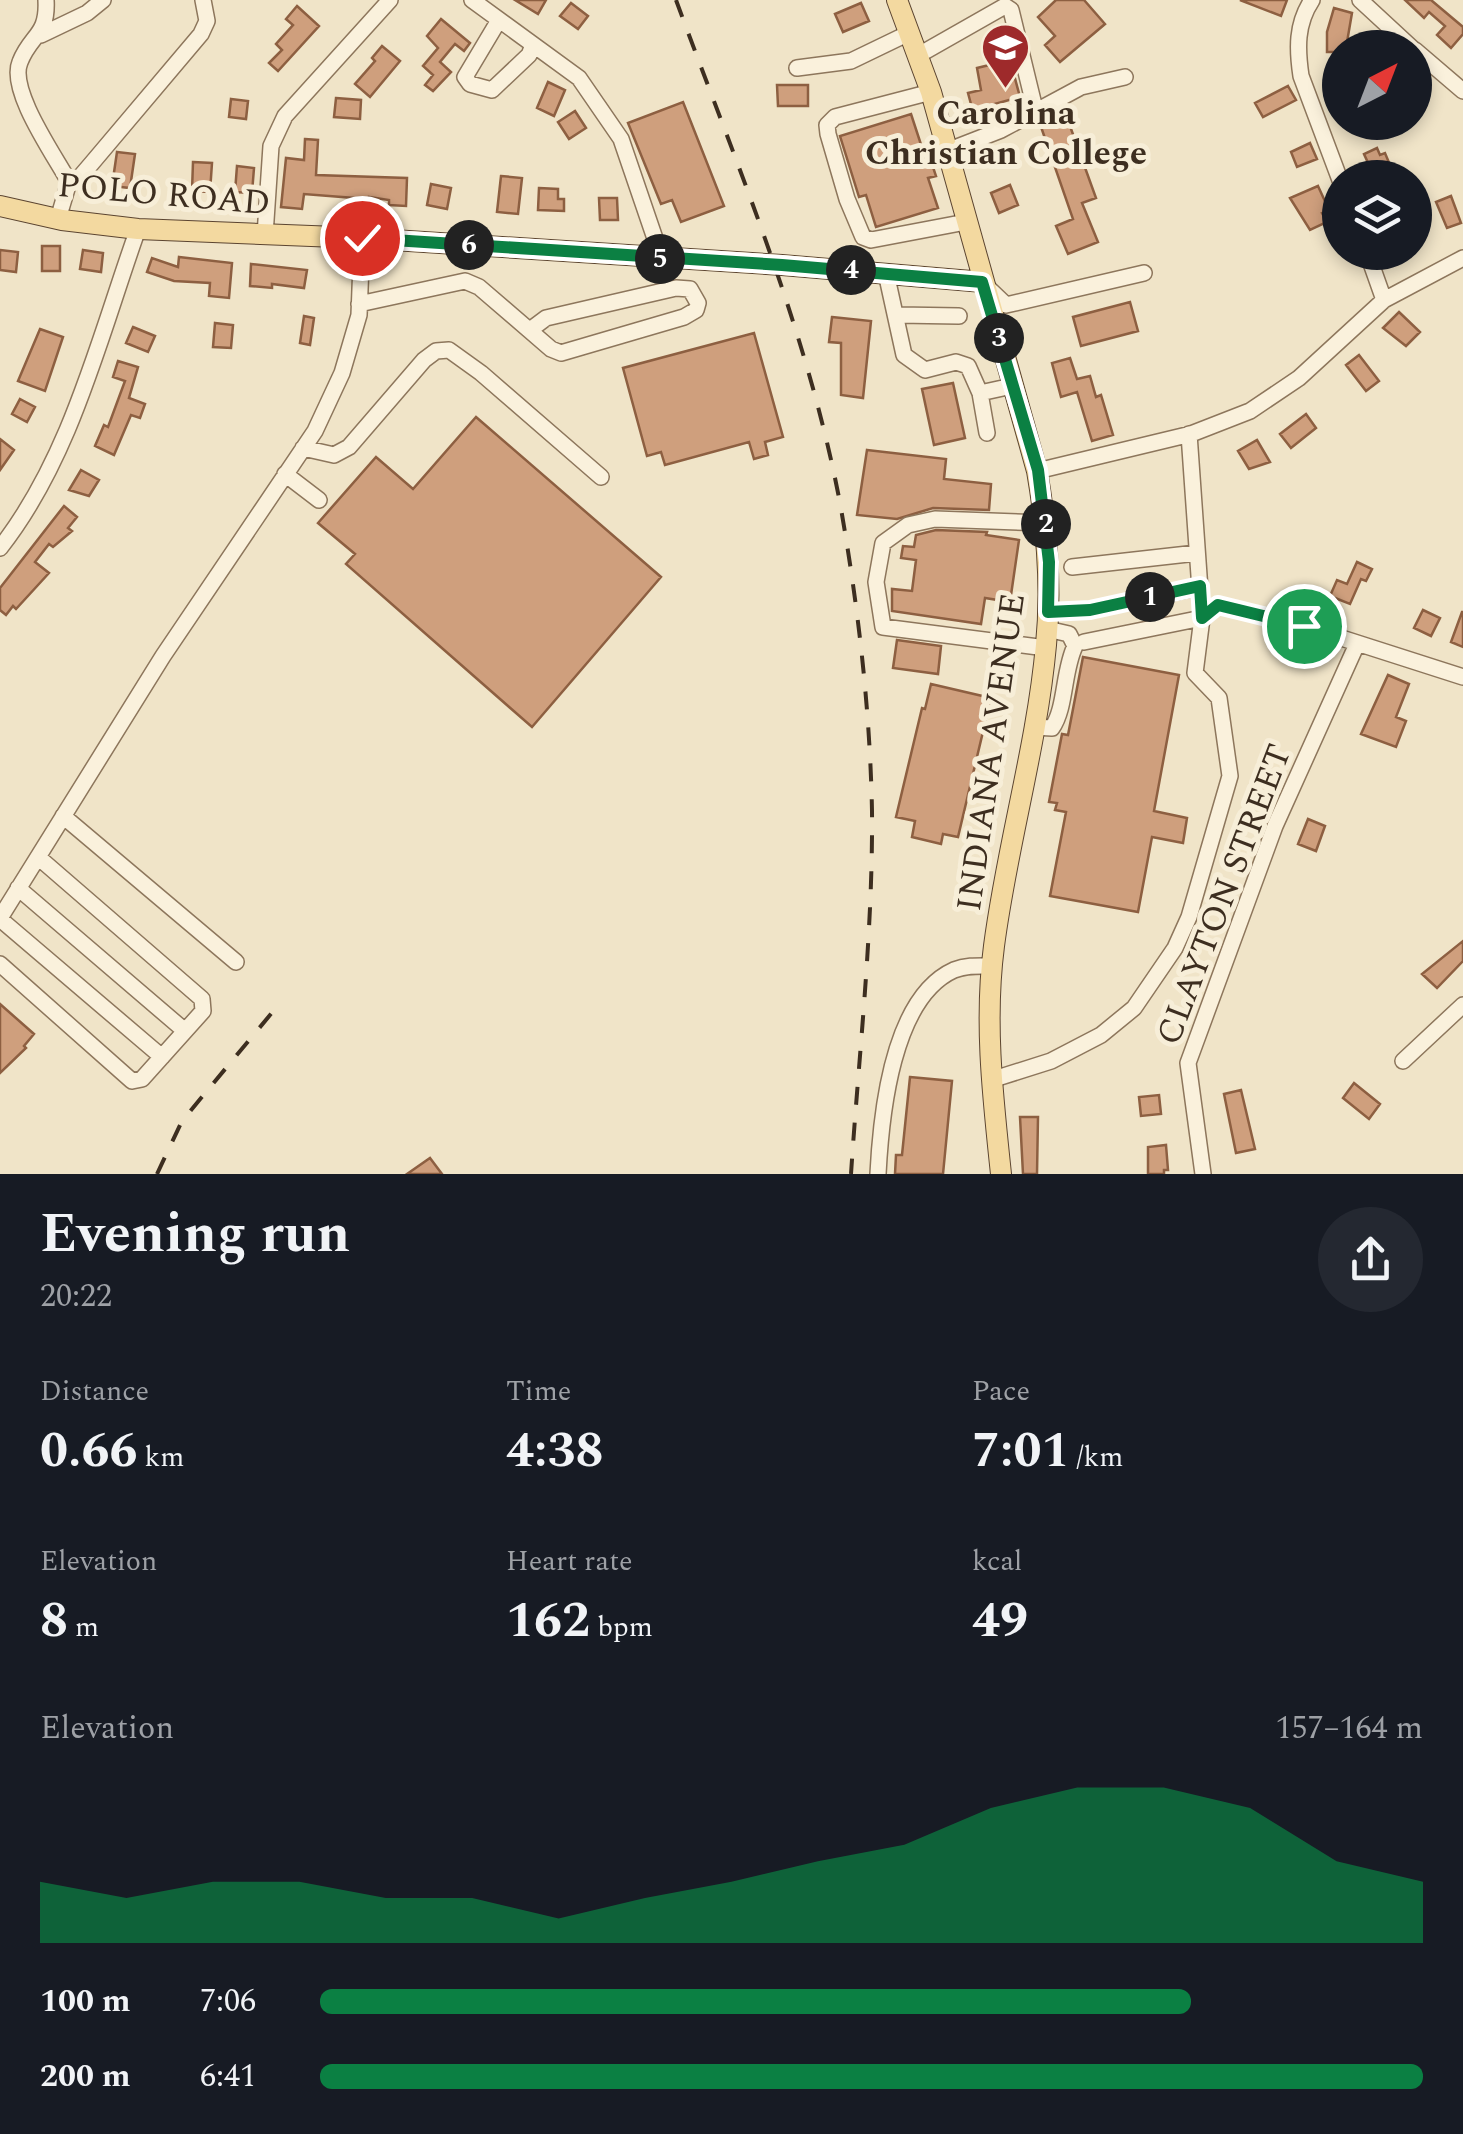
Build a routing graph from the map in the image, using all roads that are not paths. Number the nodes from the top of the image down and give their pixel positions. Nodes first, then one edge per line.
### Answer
1 (46, 0) edge
2 (103, 0) edge
3 (203, 0) edge
4 (390, 0) edge
5 (472, 0) edge
6 (898, 0) edge
7 (1312, 0) edge
8 (1360, 0) edge
9 (500, 20) junction
10 (1392, 30) edge
11 (909, 33) junction
12 (40, 34) junction
13 (533, 44) junction
14 (917, 56) junction
15 (1432, 65) edge
16 (798, 68) dead end
17 (1125, 78) dead end
18 (1463, 91) edge
19 (930, 92) junction
20 (1036, 113) junction
21 (946, 150) junction
22 (1333, 160) edge
23 (69, 182) junction
24 (0, 206) edge
25 (58, 219) junction
26 (966, 222) junction
27 (138, 229) junction
28 (266, 235) junction
29 (362, 238) junction
30 (871, 240) junction
31 (1463, 258) edge
32 (662, 259) junction
33 (1373, 270) edge
34 (878, 272) junction
35 (1144, 273) dead end
36 (982, 282) junction
37 (1384, 300) junction
38 (359, 304) junction
39 (898, 315) junction
40 (959, 316) dead end
41 (530, 330) junction
42 (1012, 386) junction
43 (980, 394) junction
44 (987, 433) dead end
45 (1189, 434) junction
46 (303, 448) junction
47 (1038, 470) junction
48 (285, 474) junction
49 (601, 477) dead end
50 (320, 500) dead end
51 (1046, 523) junction
52 (0, 548) edge
53 (1196, 552) junction
54 (1072, 568) dead end
55 (1200, 586) junction
56 (1202, 618) junction
57 (1047, 629) junction
58 (1084, 642) dead end
59 (1357, 644) junction
60 (1463, 676) edge
61 (1033, 727) junction
62 (63, 816) junction
63 (38, 857) junction
64 (18, 888) junction
65 (0, 918) edge
66 (236, 962) dead end
67 (0, 964) edge
68 (992, 966) junction
69 (1463, 1005) edge
70 (185, 1031) junction
71 (162, 1057) junction
72 (1404, 1060) dead end
73 (991, 1080) junction
74 (878, 1174) edge
75 (1001, 1174) edge
76 (1204, 1174) edge

1 - 12 street
2 - 12 street
3 - 23 street
4 - 28 street
5 - 9 street
6 - 11 main road, INDIANA AVENUE
7 - 22 street
8 - 10 street
9 - 13 street
9 - 13 street
11 - 14 main road, INDIANA AVENUE
11 - 16 street
12 - 23 street
13 - 32 street
14 - 19 main road, INDIANA AVENUE
14 - 20 street
15 - 18 street
17 - 20 street
19 - 21 main road, INDIANA AVENUE
19 - 30 street
20 - 21 street
21 - 26 main road, INDIANA AVENUE
23 - 25 street
24 - 25 main road, POLO ROAD
25 - 27 main road, POLO ROAD
26 - 30 street
26 - 36 main road, INDIANA AVENUE
27 - 28 main road, POLO ROAD
27 - 52 street
28 - 29 main road, POLO ROAD
29 - 32 main road, POLO ROAD
29 - 38 street
30 - 34 street
31 - 37 street
32 - 34 main road, POLO ROAD
33 - 37 street
34 - 36 main road, POLO ROAD
34 - 39 street
35 - 36 street
36 - 42 main road, INDIANA AVENUE
37 - 45 street
38 - 41 street
38 - 46 street
39 - 40 street
39 - 43 street
41 - 41 street
42 - 43 street
42 - 47 main road, INDIANA AVENUE
43 - 44 street
45 - 47 street
45 - 53 street
46 - 48 street
46 - 49 street
47 - 51 main road, INDIANA AVENUE
48 - 50 street
48 - 62 street
51 - 57 main road, INDIANA AVENUE
51 - 57 street
53 - 54 street
53 - 55 street
55 - 56 street
55 - 57 street
56 - 58 street
56 - 59 street
56 - 73 street
57 - 61 main road, INDIANA AVENUE
57 - 61 street
59 - 60 street
59 - 76 street, CLAYTON STREET
61 - 68 main road, INDIANA AVENUE
62 - 63 street
62 - 66 street
63 - 64 street
63 - 70 street
64 - 65 street
64 - 70 street
65 - 71 street
67 - 71 street
68 - 73 main road, INDIANA AVENUE
68 - 74 street
69 - 72 street
70 - 71 street
73 - 75 main road, INDIANA AVENUE

